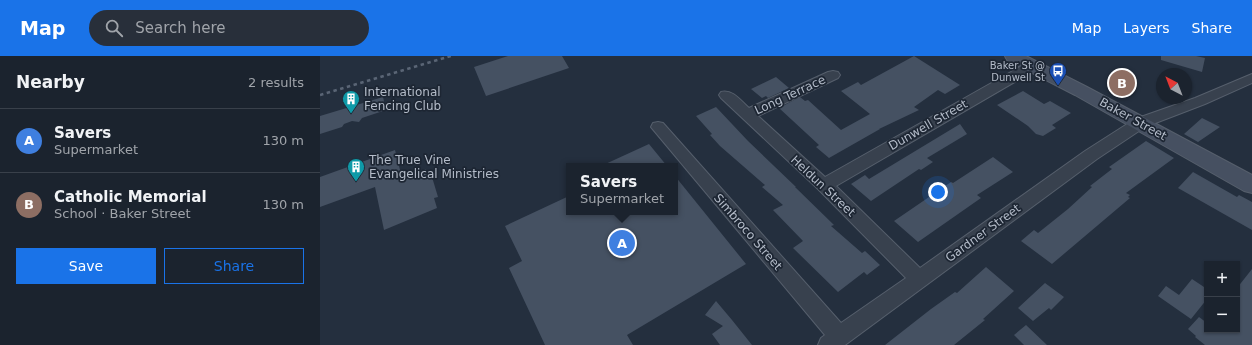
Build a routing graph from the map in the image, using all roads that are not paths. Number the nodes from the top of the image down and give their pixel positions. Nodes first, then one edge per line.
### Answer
1 (1013, 56) edge
2 (1032, 66) junction
3 (833, 75) dead end
4 (1252, 78) edge
5 (726, 95) dead end
6 (747, 115) junction
7 (1140, 123) junction
8 (658, 127) dead end
9 (824, 185) junction
10 (1252, 185) edge
11 (919, 279) junction
12 (834, 341) edge

1 - 2 street, Baker Street
2 - 7 street, Baker Street
2 - 9 street, Dunwell Street
3 - 6 street, Long Terrace
4 - 7 street, Gardner Street
5 - 6 street, Heldun Street
6 - 9 street, Heldun Street
7 - 10 street, Baker Street
7 - 11 street, Gardner Street
8 - 12 street, Simbroco Street
9 - 11 street, Heldun Street
11 - 12 street, Gardner Street

